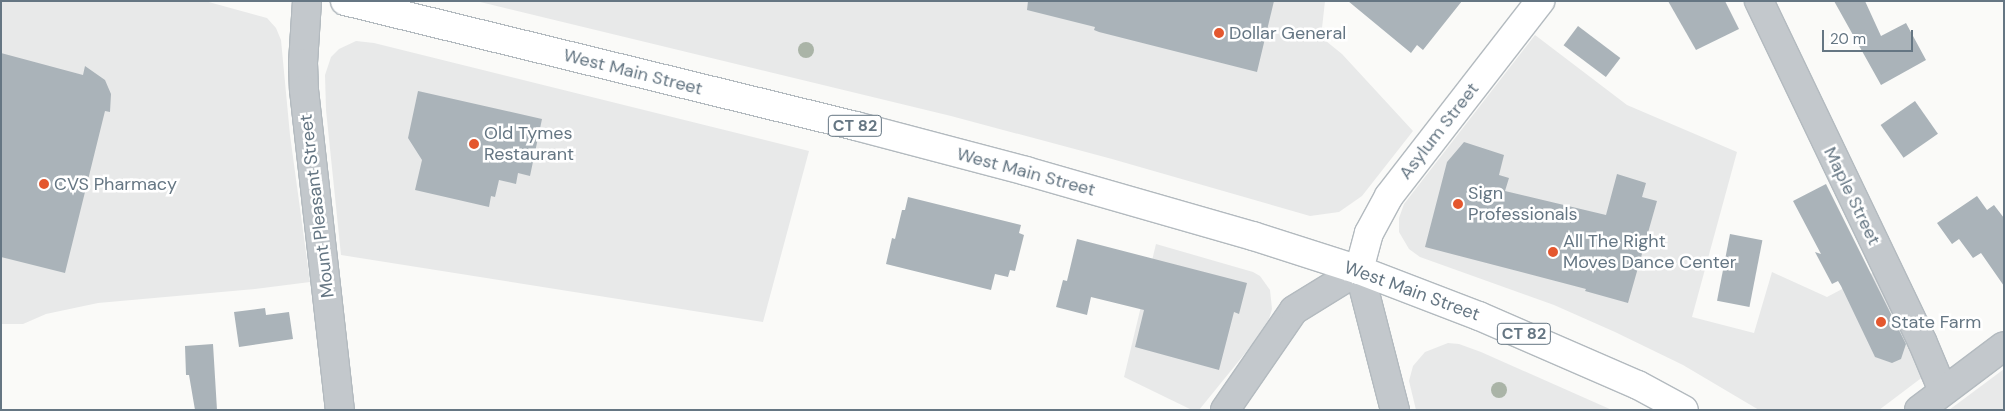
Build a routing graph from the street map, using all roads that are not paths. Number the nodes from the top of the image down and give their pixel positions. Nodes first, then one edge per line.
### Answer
1 (307, 1) edge
2 (345, 1) edge
3 (1540, 1) edge
4 (1759, 1) edge
5 (1359, 270) junction
6 (2004, 346) edge
7 (1943, 391) junction
8 (340, 410) edge
9 (1225, 410) edge
10 (1395, 410) edge
11 (1684, 410) edge
12 (1919, 410) edge

1 - 8 street, Mount Pleasant Street
2 - 5 main road, West Main Street / CT 82
3 - 5 main road, Asylum Street
4 - 7 street, Maple Street
5 - 9 street
5 - 10 street
5 - 11 main road, West Main Street / CT 82
6 - 7 street
7 - 12 street

